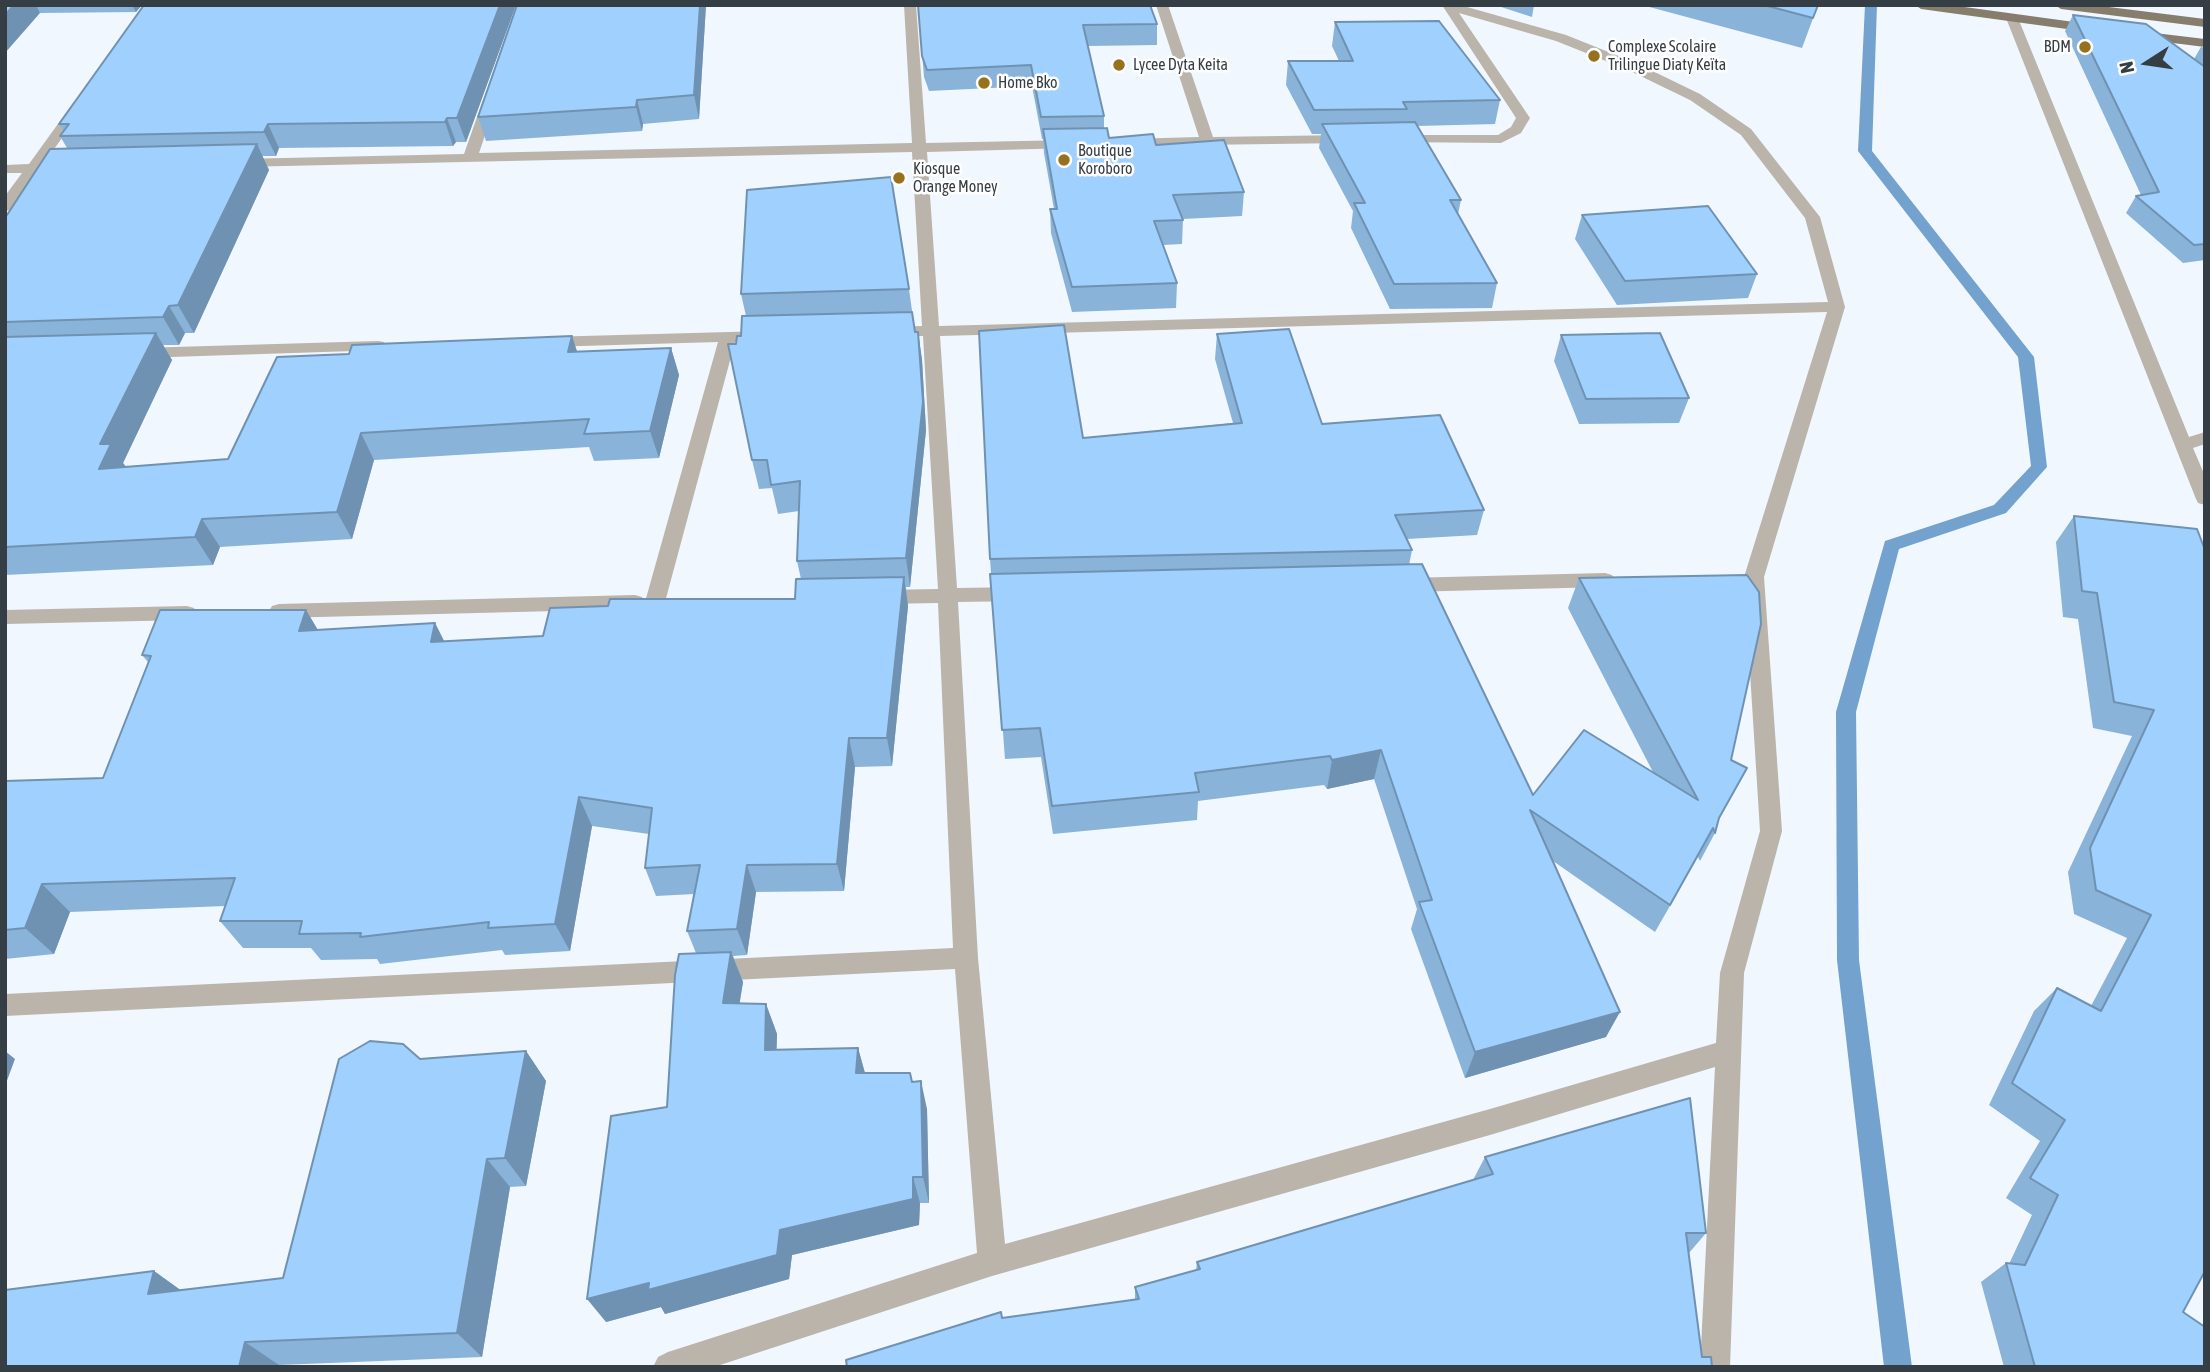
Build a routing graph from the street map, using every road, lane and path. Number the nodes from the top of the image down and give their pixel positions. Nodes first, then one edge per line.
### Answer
1 (910, 5) edge
2 (1162, 5) edge
3 (1921, 5) edge
4 (2062, 5) edge
5 (1449, 6) edge
6 (2136, 15) junction
7 (2012, 18) junction
8 (2205, 23) edge
9 (2144, 36) junction
10 (2205, 43) edge
11 (2165, 53) edge
12 (496, 82) edge
13 (88, 92) edge
14 (1207, 141) junction
15 (1084, 144) edge
16 (1111, 144) edge
17 (921, 148) junction
18 (470, 158) junction
19 (224, 164) edge
20 (88, 167) edge
21 (33, 168) junction
22 (5, 169) edge
23 (5, 206) edge
24 (1837, 307) junction
25 (933, 331) junction
26 (878, 333) edge
27 (782, 335) edge
28 (728, 337) junction
29 (533, 342) edge
30 (394, 346) edge
31 (116, 354) edge
32 (2205, 438) edge
33 (2183, 445) junction
34 (2205, 499) edge
35 (1629, 580) edge
36 (1393, 585) edge
37 (1046, 593) edge
38 (948, 596) junction
39 (864, 597) edge
40 (265, 611) edge
41 (210, 613) edge
42 (5, 617) edge
43 (965, 958) junction
44 (5, 1005) edge
45 (1729, 1051) junction
46 (992, 1262) junction
47 (668, 1367) edge
48 (1715, 1367) edge

1 - 17 street
2 - 14 street
3 - 7 main road
4 - 6 main road
5 - 14 street
5 - 24 street
6 - 8 main road
6 - 9 street
7 - 9 main road
7 - 33 street
9 - 10 main road
9 - 11 street
12 - 18 street
13 - 21 street
14 - 16 street
15 - 17 street
17 - 18 street
17 - 25 street
18 - 19 street
20 - 21 street
21 - 22 street
21 - 23 street
24 - 25 street
24 - 45 street
25 - 26 street
25 - 38 street
27 - 28 street
28 - 29 street
28 - 40 street
30 - 31 street
32 - 33 street
33 - 34 street
35 - 36 street
37 - 38 street
38 - 39 street
38 - 43 street
41 - 42 street
43 - 44 street
43 - 46 street
45 - 46 street
45 - 48 street
46 - 47 street

